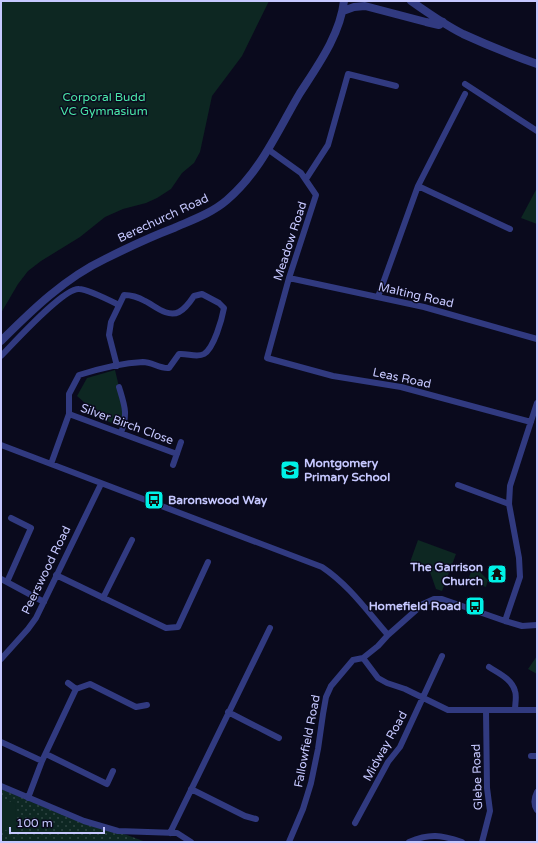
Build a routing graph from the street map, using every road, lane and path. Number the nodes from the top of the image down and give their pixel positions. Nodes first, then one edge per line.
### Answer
1 (344, 1) edge
2 (411, 1) edge
3 (343, 12) junction
4 (443, 22) junction
5 (537, 64) edge
6 (465, 84) dead end
7 (396, 86) dead end
8 (465, 94) dead end
9 (537, 131) edge
10 (269, 150) junction
11 (306, 179) junction
12 (418, 186) junction
13 (510, 229) dead end
14 (289, 278) junction
15 (378, 297) junction
16 (119, 304) junction
17 (537, 339) edge
18 (1, 341) edge
19 (1, 356) edge
20 (267, 358) joint
21 (117, 366) junction
22 (119, 387) dead end
23 (537, 403) edge
24 (69, 414) junction
25 (531, 422) junction
26 (122, 433) junction
27 (181, 442) dead end
28 (1, 445) edge
29 (177, 454) junction
30 (51, 464) junction
31 (173, 465) dead end
32 (101, 484) junction
33 (458, 485) dead end
34 (509, 504) junction
35 (11, 518) dead end
36 (132, 540) dead end
37 (208, 562) dead end
38 (56, 575) junction
39 (4, 580) edge
40 (103, 598) junction
41 (44, 602) junction
42 (505, 621) junction
43 (537, 625) edge
44 (270, 628) dead end
45 (388, 635) junction
46 (442, 656) dead end
47 (363, 658) junction
48 (1, 659) edge
49 (489, 667) dead end
50 (68, 683) dead end
51 (76, 689) junction
52 (424, 699) junction
53 (147, 705) dead end
54 (486, 710) junction
55 (515, 710) junction
56 (537, 710) edge
57 (228, 712) junction
58 (279, 738) dead end
59 (1, 742) edge
60 (46, 754) junction
61 (42, 761) junction
62 (113, 771) dead end
63 (1, 786) edge
64 (191, 789) junction
65 (537, 792) edge
66 (28, 798) junction
67 (537, 810) edge
68 (256, 819) dead end
69 (355, 823) dead end
70 (170, 833) junction
71 (191, 842) edge
72 (289, 842) edge
73 (409, 842) edge
74 (462, 842) edge
75 (482, 842) edge

1 - 3 street, Berechurch Road
2 - 4 street
3 - 4 street
3 - 10 street, Berechurch Road
4 - 5 street
6 - 9 street
7 - 11 street
8 - 12 street
10 - 11 street, Meadow Road
10 - 18 street, Berechurch Road
11 - 14 street, Meadow Road
12 - 13 street
12 - 15 street
14 - 15 street, Malting Road
14 - 20 street, Meadow Road
15 - 17 street, Malting Road
16 - 19 street
16 - 21 street
16 - 21 street
20 - 25 street, Leas Road
21 - 24 street
22 - 26 street
23 - 25 street
24 - 26 street, Silver Birch Close
24 - 30 street
25 - 34 street
26 - 29 street, Silver Birch Close
27 - 29 street
28 - 30 street
29 - 31 street
30 - 32 street
32 - 38 street, Peerswood Road
32 - 45 street
33 - 34 street
34 - 42 street
35 - 39 street
36 - 40 street
37 - 40 street
38 - 40 street
38 - 41 street, Peerswood Road
39 - 41 street
41 - 48 street, Peerswood Road
42 - 43 street
42 - 45 street, Fallowfield Road
44 - 57 street
45 - 47 street, Fallowfield Road
46 - 52 street, Midway Road
47 - 52 street
47 - 72 street, Fallowfield Road
49 - 55 street
50 - 51 street
51 - 53 street
51 - 60 street
52 - 54 street
52 - 69 street, Midway Road
54 - 55 street
54 - 75 street, Glebe Road
55 - 56 street
57 - 58 street
57 - 64 street
59 - 61 street
60 - 61 street
60 - 62 street
61 - 66 street
63 - 66 street
64 - 68 street
64 - 70 street
65 - 67 street
66 - 70 street
70 - 71 street
73 - 74 street

